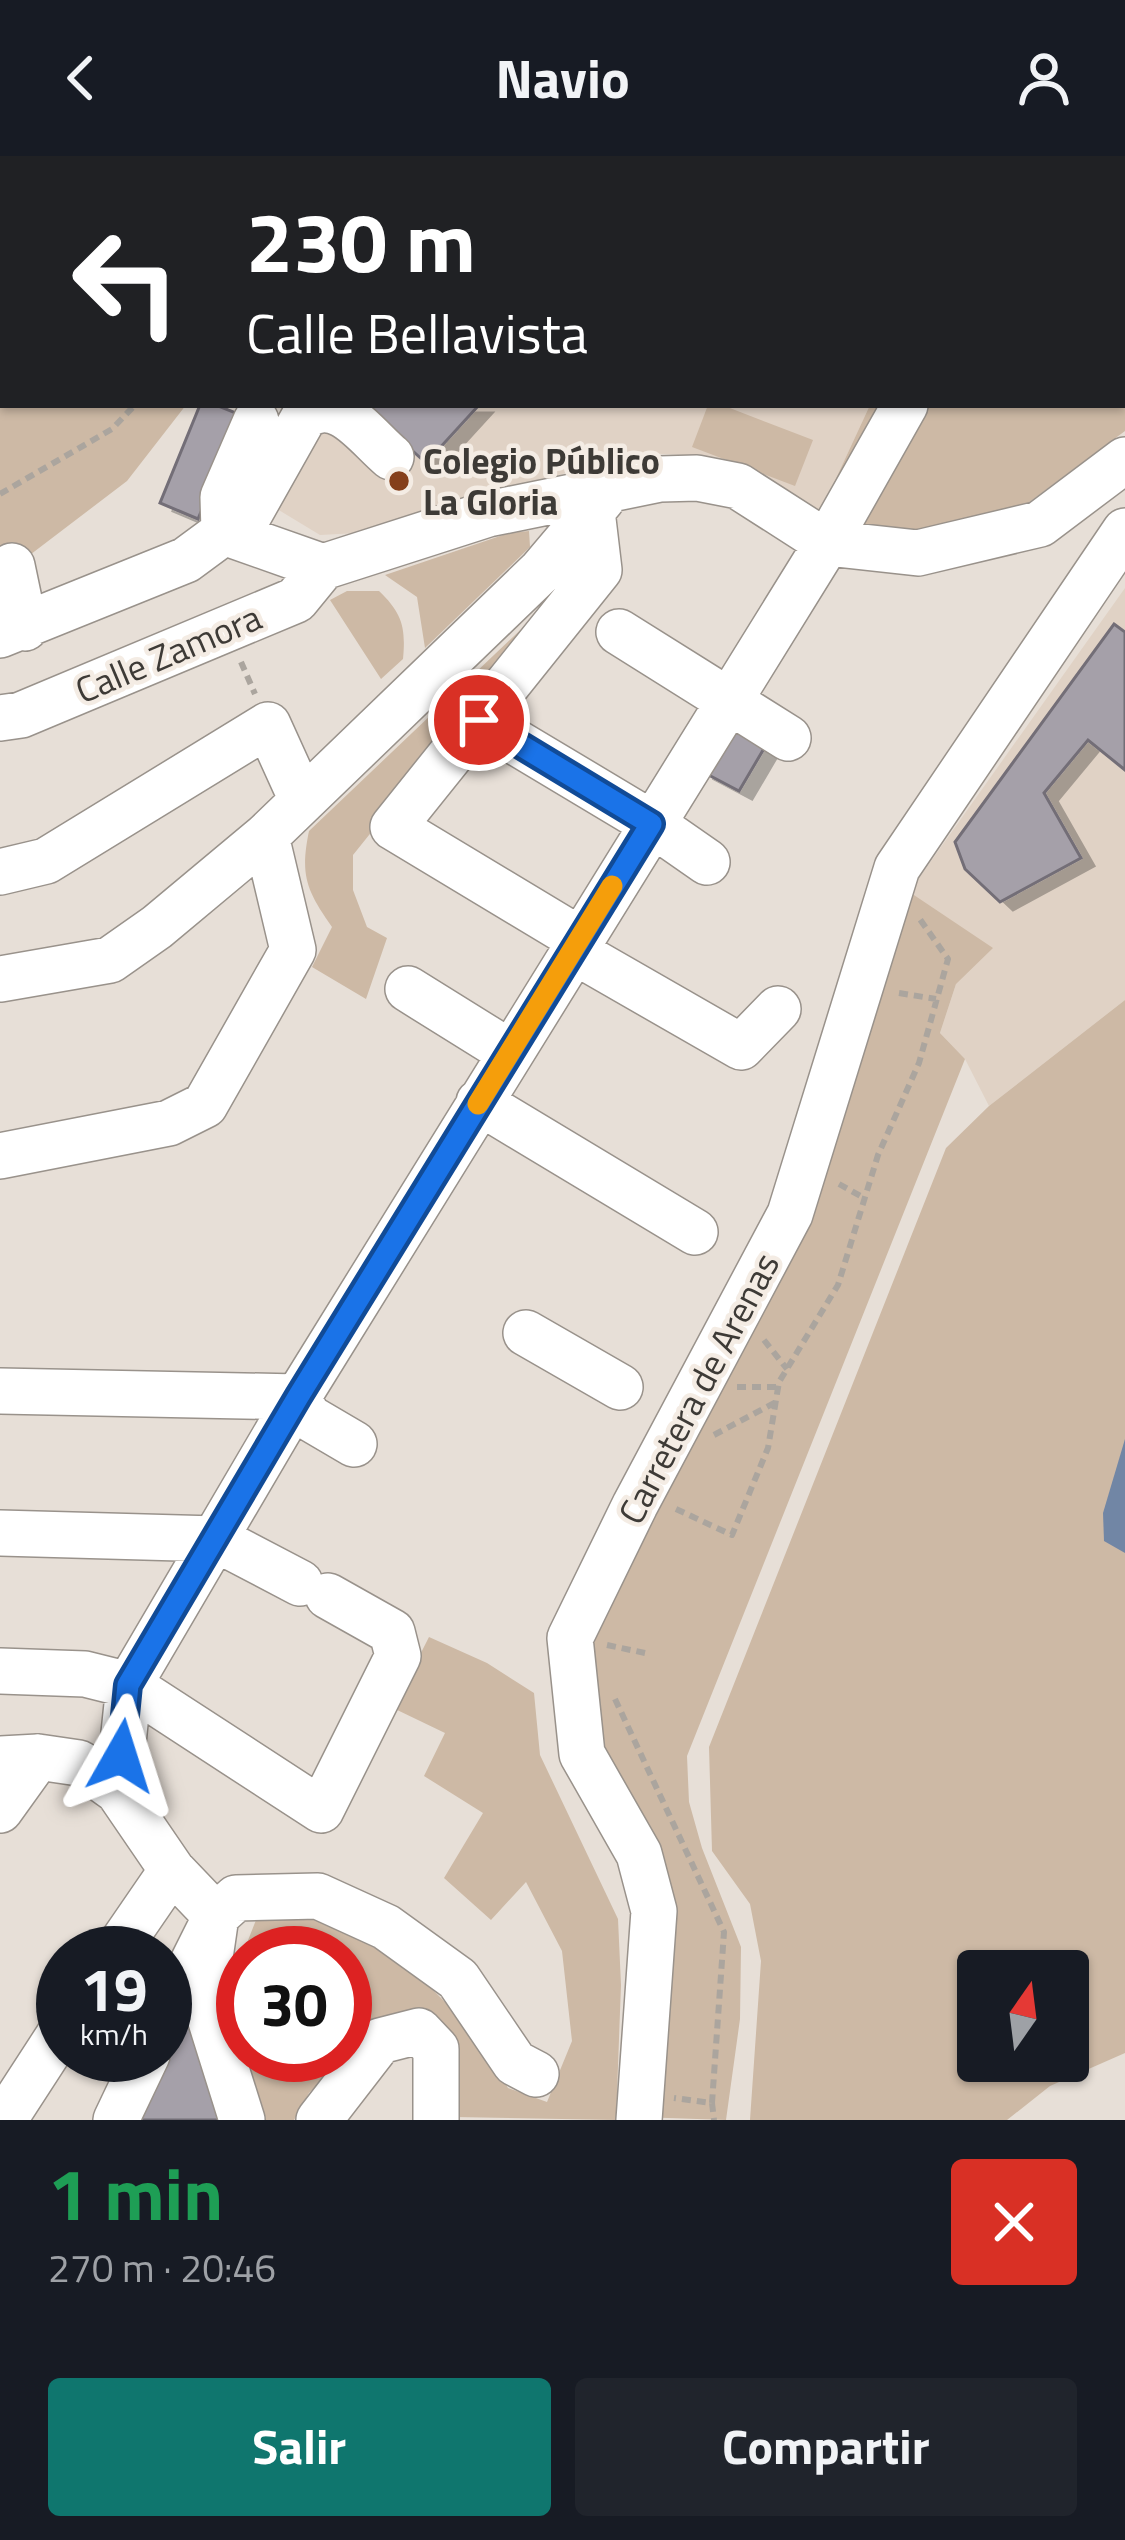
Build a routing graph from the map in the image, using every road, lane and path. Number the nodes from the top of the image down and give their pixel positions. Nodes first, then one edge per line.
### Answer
1 (132, 408) edge
2 (317, 408) edge
3 (327, 408) edge
4 (903, 408) edge
5 (256, 421) dead end
6 (391, 458) dead end
7 (1125, 460) edge
8 (0, 494) edge
9 (602, 499) junction
10 (1125, 531) edge
11 (230, 534) junction
12 (827, 542) junction
13 (12, 566) dead end
14 (323, 567) junction
15 (227, 628) junction
16 (12, 632) edge
17 (619, 632) dead end
18 (727, 702) junction
19 (0, 718) edge
20 (479, 720) junction
21 (268, 725) junction
22 (788, 738) dead end
23 (302, 800) junction
24 (651, 824) junction
25 (266, 836) junction
26 (706, 862) dead end
27 (0, 872) edge
28 (893, 880) junction
29 (579, 938) junction
30 (0, 979) edge
31 (408, 989) dead end
32 (778, 1010) dead end
33 (509, 1052) junction
34 (479, 1102) junction
35 (0, 1156) edge
36 (694, 1232) dead end
37 (526, 1333) dead end
38 (620, 1388) dead end
39 (0, 1391) edge
40 (298, 1397) junction
41 (776, 1402) junction
42 (710, 1437) dead end
43 (354, 1444) dead end
44 (682, 1490) dead end
45 (0, 1533) edge
46 (217, 1539) junction
47 (612, 1646) dead end
48 (612, 1662) dead end
49 (0, 1671) edge
50 (128, 1685) junction
51 (612, 1694) dead end
52 (19, 1758) edge
53 (118, 1792) junction
54 (0, 1810) edge
55 (172, 1870) junction
56 (216, 1916) junction
57 (134, 1926) edge
58 (192, 1964) edge
59 (36, 2071) edge
60 (536, 2074) dead end
61 (134, 2082) edge
62 (712, 2103) junction
63 (640, 2107) edge
64 (4, 2120) edge
65 (116, 2120) edge
66 (242, 2120) edge
67 (319, 2120) edge
68 (436, 2120) edge
69 (714, 2120) edge

1 - 8 path
2 - 11 street
3 - 6 street
4 - 12 street
5 - 11 street
7 - 12 street
9 - 12 street
9 - 14 street
9 - 20 street
9 - 23 street
10 - 28 street, Carretera de Arenas
11 - 14 street
11 - 16 street
12 - 18 street
13 - 16 street
14 - 15 street, Calle Zamora
15 - 19 street, Calle Zamora
15 - 21 path
17 - 18 street
18 - 22 street
18 - 24 street
20 - 24 street
20 - 29 street
21 - 23 street
21 - 27 street
23 - 25 street
24 - 26 street
24 - 29 street
25 - 30 street
25 - 35 street
28 - 41 path
28 - 63 street, Carretera de Arenas
29 - 32 street
29 - 33 street
31 - 33 street
33 - 34 street
34 - 36 street
34 - 40 street
37 - 38 street
39 - 40 street
40 - 43 street
40 - 46 street
41 - 42 path
41 - 44 path
45 - 46 street
46 - 50 street
46 - 50 street
47 - 48 path
49 - 50 street
50 - 53 street
51 - 62 path
52 - 53 street
52 - 54 street
53 - 55 street
55 - 56 street
55 - 57 street
56 - 58 street
56 - 60 street
56 - 66 street
59 - 64 street
61 - 65 street
62 - 63 path
62 - 69 path
67 - 68 street

